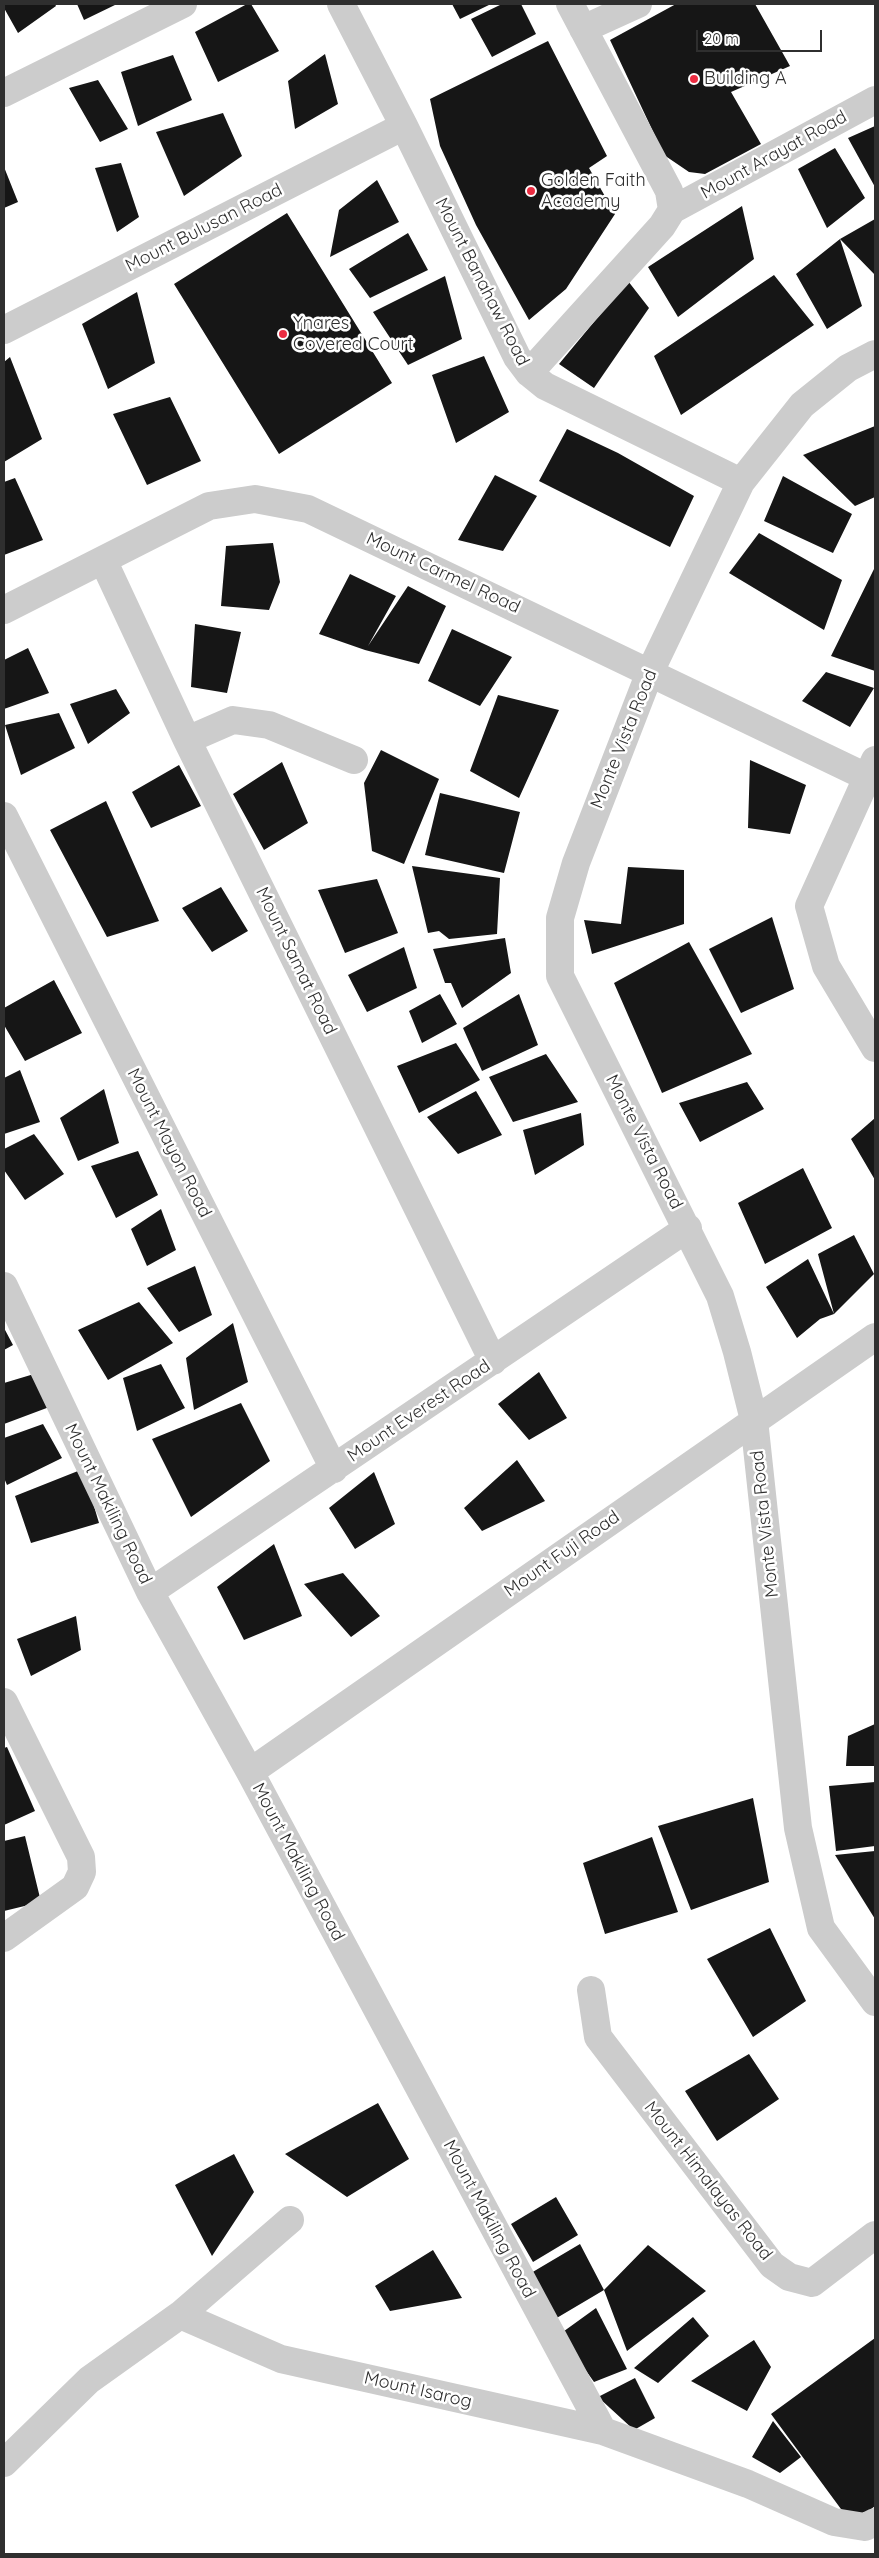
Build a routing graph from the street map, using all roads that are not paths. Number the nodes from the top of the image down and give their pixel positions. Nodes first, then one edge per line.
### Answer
1 (183, 4) edge
2 (341, 4) edge
3 (570, 4) edge
4 (638, 4) edge
5 (583, 29) junction
6 (4, 93) edge
7 (875, 100) edge
8 (404, 126) junction
9 (672, 210) junction
10 (4, 330) edge
11 (875, 354) edge
12 (530, 373) junction
13 (741, 482) junction
14 (103, 560) junction
15 (4, 610) edge
16 (650, 672) junction
17 (187, 740) junction
18 (354, 760) dead end
19 (873, 772) edge
20 (4, 816) edge
21 (875, 1048) edge
22 (688, 1228) junction
23 (4, 1286) edge
24 (875, 1337) edge
25 (493, 1361) junction
26 (754, 1420) junction
27 (334, 1469) junction
28 (150, 1592) junction
29 (4, 1702) edge
30 (250, 1772) junction
31 (4, 1938) edge
32 (591, 1990) dead end
33 (875, 2002) edge
34 (290, 2220) dead end
35 (875, 2235) edge
36 (180, 2315) junction
37 (603, 2431) junction
38 (4, 2463) edge
39 (875, 2522) edge

1 - 6 street
2 - 8 street, Mount Banahaw Road
3 - 5 street
4 - 5 street
5 - 9 street
7 - 9 street, Mount Arayat Road
8 - 10 street, Mount Bulusan Road
8 - 12 street, Mount Banahaw Road
9 - 12 street, Mount Arayat Road
11 - 13 street, Monte Vista Road
12 - 13 street, Mount Banahaw Road
13 - 16 street, Monte Vista Road
14 - 15 street, Mount Carmel Road
14 - 16 street, Mount Carmel Road
14 - 17 street, Mount Samat Road
16 - 19 street, Mount Carmel Road
16 - 22 street, Monte Vista Road
17 - 18 street
17 - 25 street, Mount Samat Road
19 - 21 street
20 - 27 street, Mount Mayon Road
22 - 25 street, Mount Everest Road
22 - 26 street, Monte Vista Road
23 - 28 street, Mount Makiling Road
24 - 26 street, Mount Fuji Road
25 - 27 street, Mount Everest Road
26 - 30 street, Mount Fuji Road
26 - 33 street, Monte Vista Road
27 - 28 street, Mount Everest Road
28 - 30 street, Mount Makiling Road
29 - 31 street
30 - 37 street, Mount Makiling Road
32 - 35 street, Mount Himalayas Road
34 - 36 street
36 - 37 street, Mount Isarog
36 - 38 street
37 - 39 street, Mount Isarog

